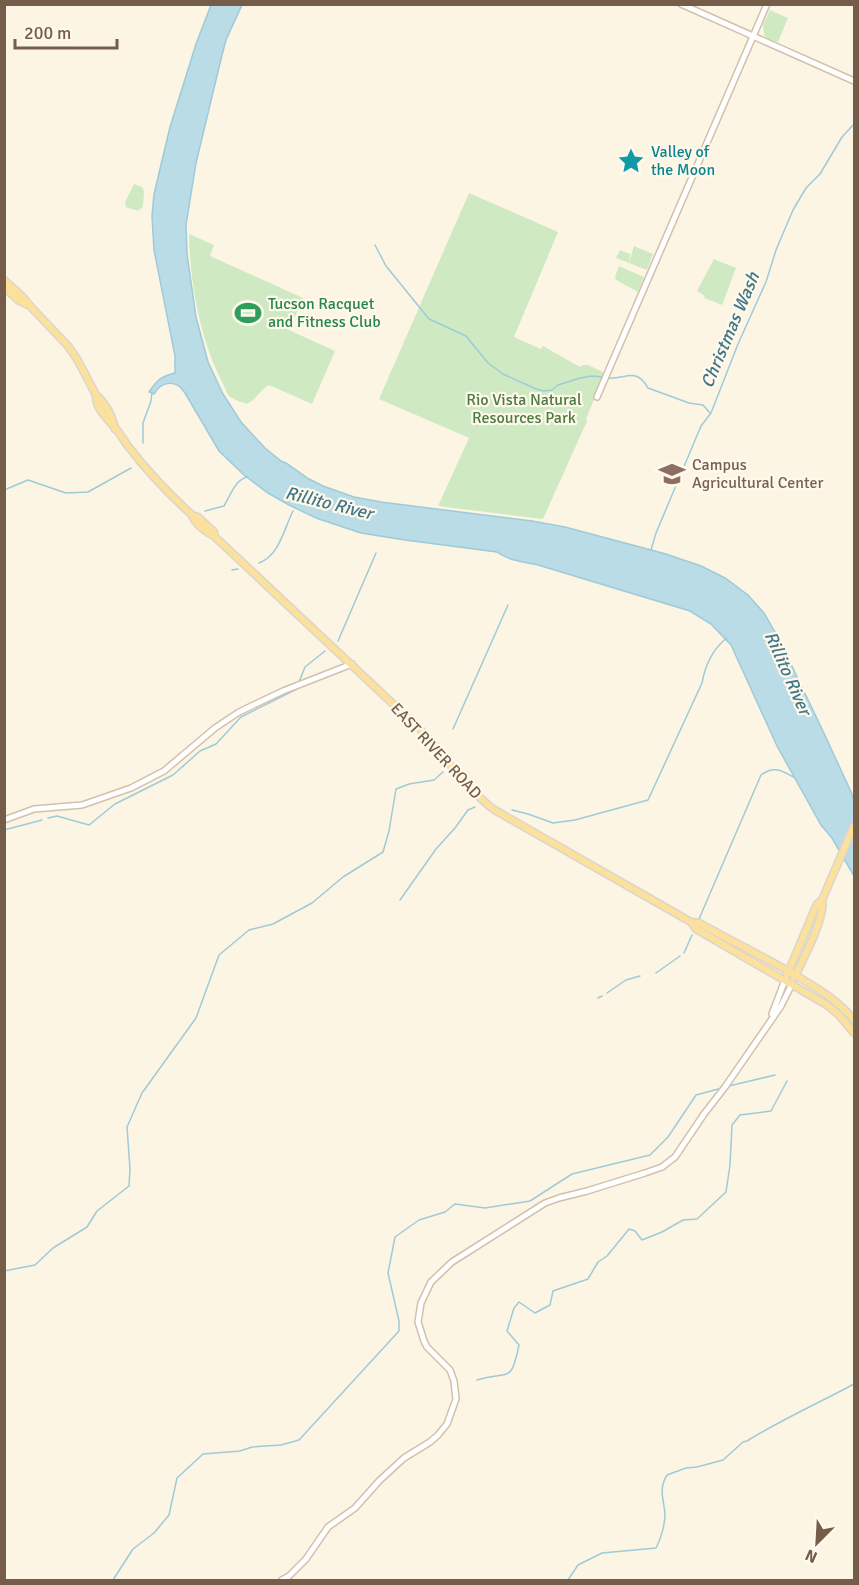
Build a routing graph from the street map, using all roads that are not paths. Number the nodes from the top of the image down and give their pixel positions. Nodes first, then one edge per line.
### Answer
1 (681, 4) edge
2 (767, 4) edge
3 (753, 36) junction
4 (855, 81) edge
5 (4, 280) edge
6 (4, 287) edge
7 (31, 307) junction
8 (597, 397) dead end
9 (352, 664) junction
10 (4, 820) edge
11 (855, 826) edge
12 (822, 900) junction
13 (691, 922) junction
14 (788, 972) junction
15 (795, 976) junction
16 (785, 980) junction
17 (792, 984) junction
18 (855, 1020) edge
19 (770, 1022) junction
20 (855, 1033) edge
21 (282, 1581) edge

1 - 3 main road
2 - 3 main road
3 - 4 main road
3 - 8 main road
5 - 7 main road, EAST RIVER ROAD
6 - 7 main road, EAST RIVER ROAD
7 - 9 main road, EAST RIVER ROAD
9 - 10 main road
9 - 13 main road, EAST RIVER ROAD
11 - 12 main road
12 - 14 main road
12 - 15 main road
13 - 14 main road, EAST RIVER ROAD
13 - 16 main road, EAST RIVER ROAD
14 - 15 main road, EAST RIVER ROAD
14 - 16 main road
15 - 17 main road
15 - 18 main road, EAST RIVER ROAD
16 - 17 main road, EAST RIVER ROAD
16 - 19 main road
17 - 19 main road
17 - 20 main road, EAST RIVER ROAD
19 - 21 main road

